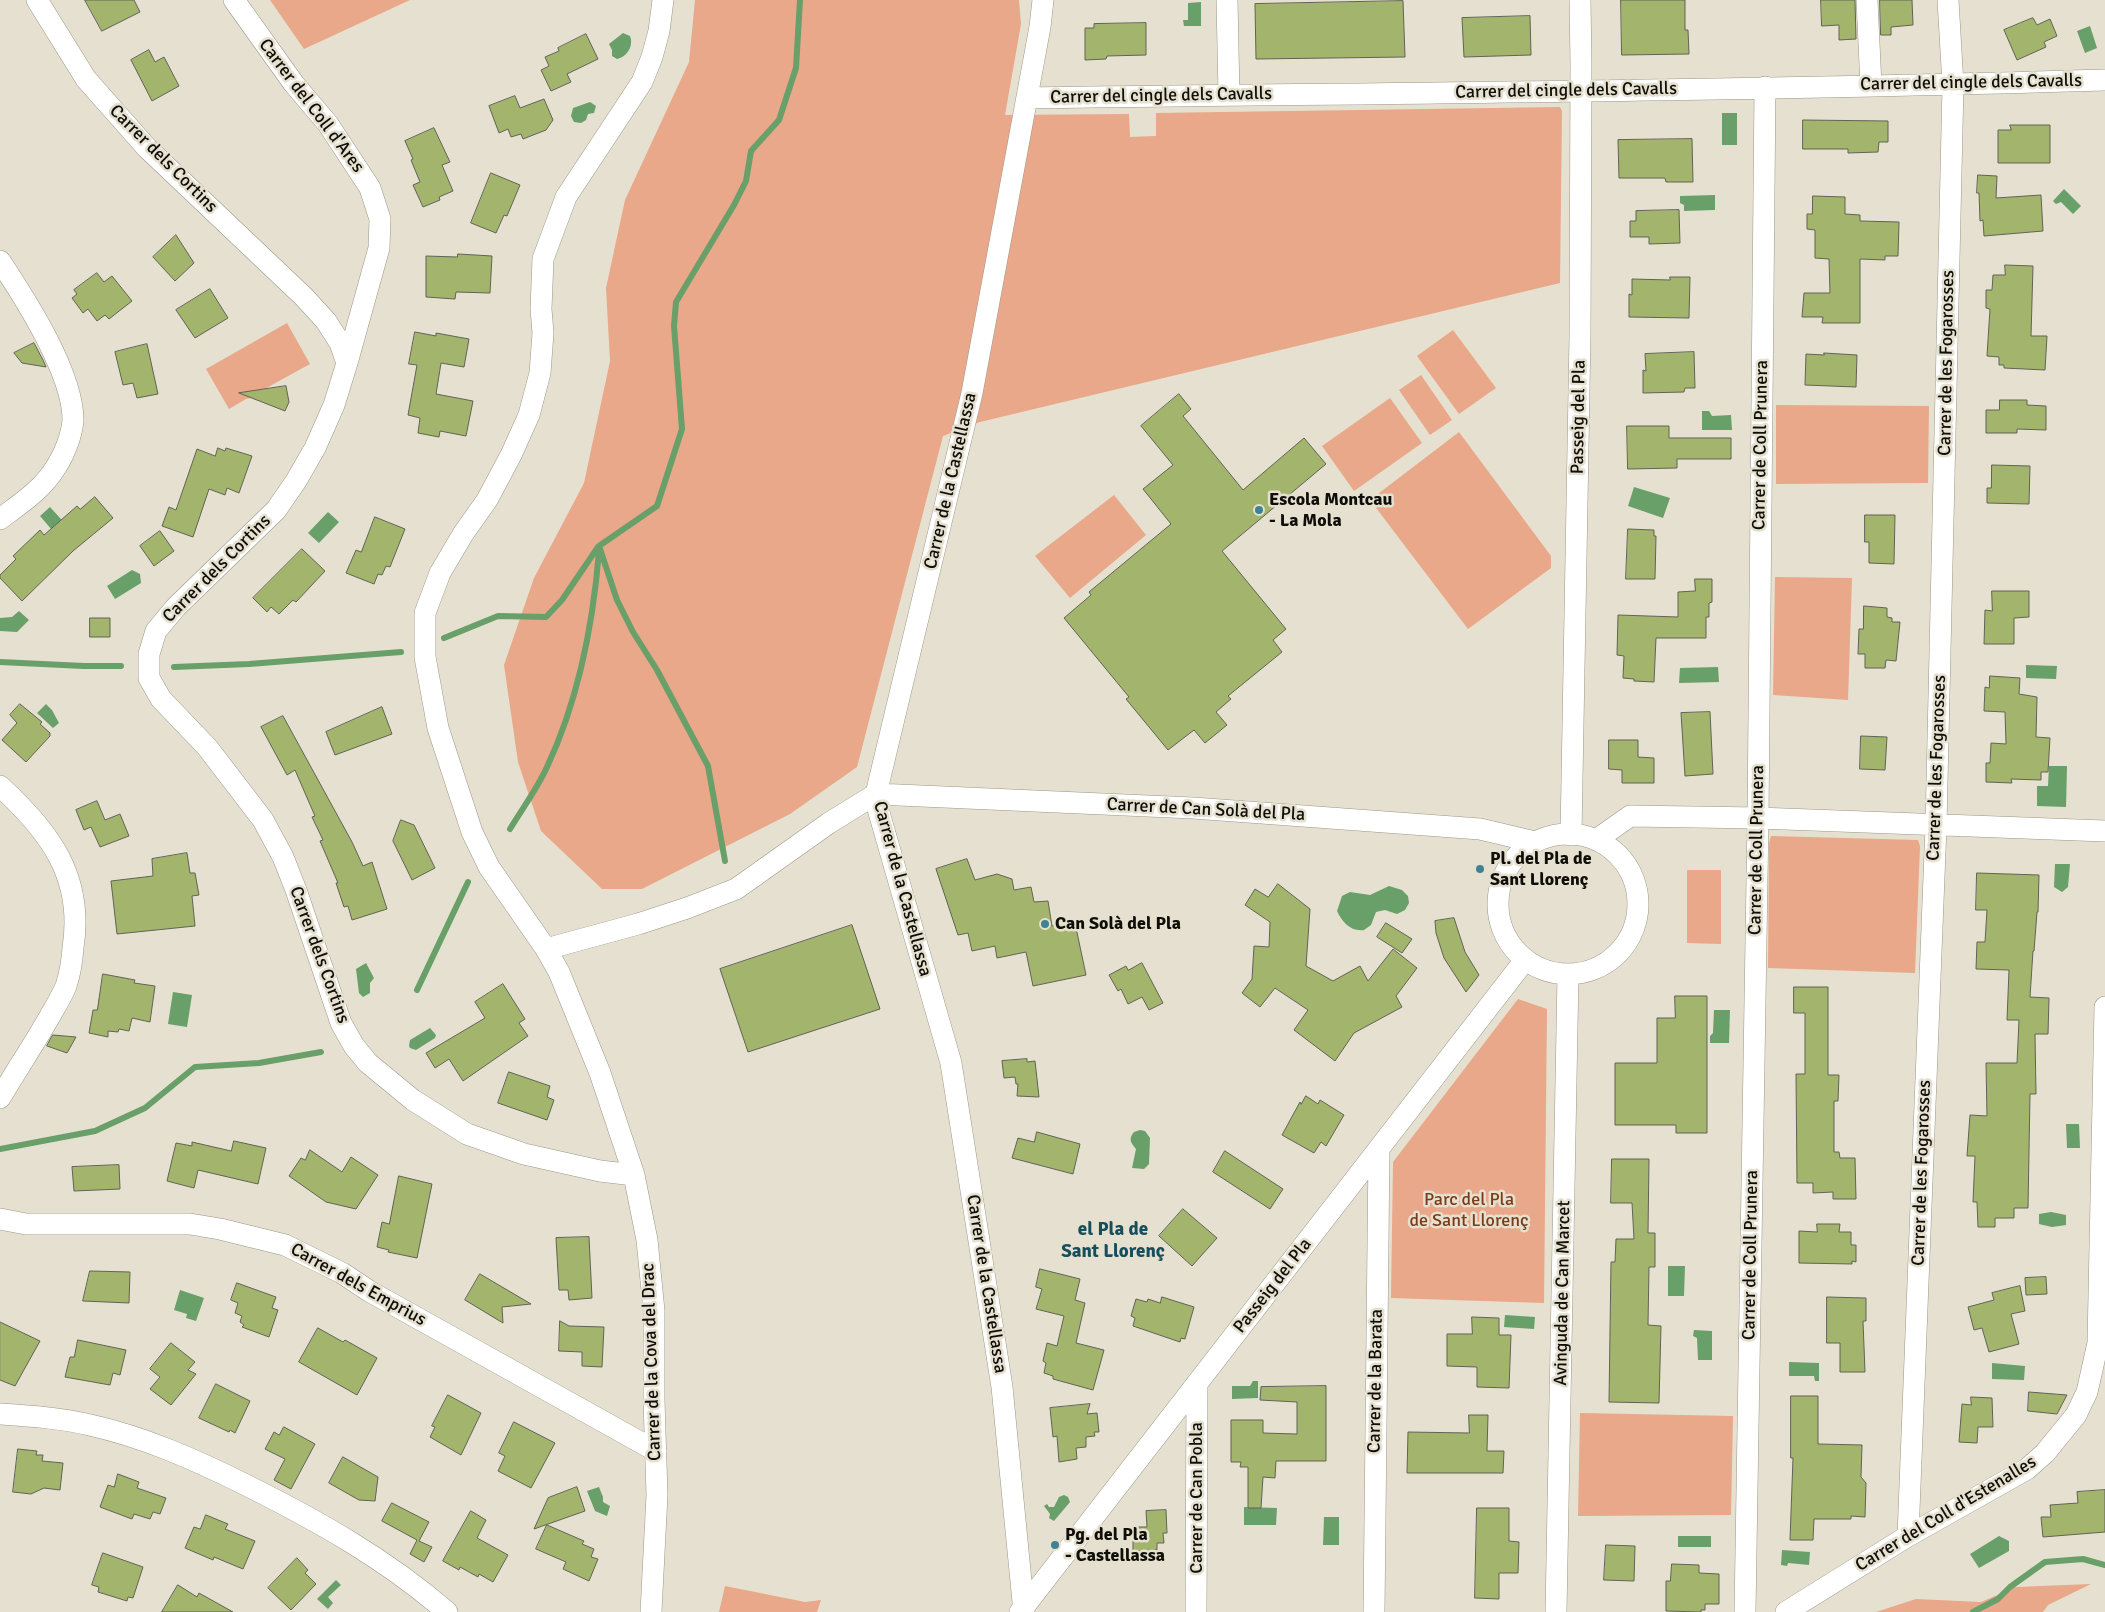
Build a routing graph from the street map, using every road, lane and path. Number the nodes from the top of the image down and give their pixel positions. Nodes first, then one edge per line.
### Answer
1 (37, 0) edge
2 (234, 0) edge
3 (663, 0) edge
4 (1043, 0) edge
5 (1227, 0) edge
6 (1580, 0) edge
7 (1867, 0) edge
8 (1948, 0) edge
9 (2105, 80) edge
10 (1953, 85) junction
11 (1872, 86) junction
12 (1765, 87) junction
13 (1581, 91) junction
14 (1229, 95) junction
15 (1027, 98) junction
16 (0, 261) edge
17 (347, 363) junction
18 (0, 519) edge
19 (0, 786) edge
20 (876, 794) junction
21 (1758, 818) junction
22 (1936, 826) junction
23 (2105, 831) edge
24 (1571, 835) junction
25 (1596, 840) junction
26 (1535, 842) junction
27 (546, 949) junction
28 (1525, 960) junction
29 (1568, 975) junction
30 (2105, 1007) edge
31 (0, 1098) edge
32 (1379, 1150) junction
33 (634, 1175) junction
34 (0, 1219) edge
35 (1197, 1384) junction
36 (0, 1414) edge
37 (656, 1451) junction
38 (1908, 1536) junction
39 (1022, 1610) edge
40 (447, 1612) edge
41 (651, 1612) edge
42 (1196, 1612) edge
43 (1374, 1612) edge
44 (1556, 1612) edge
45 (1745, 1612) edge
46 (1786, 1612) edge

1 - 17 street, Carrer dels Cortins
2 - 17 street, Carrer del Coll d'Ares
3 - 27 street, Carrer de la Cova del Drac
4 - 15 street, Carrer de la Castellassa
5 - 14 street
6 - 13 street, Passeig del Pla
7 - 11 street
8 - 10 street, Carrer de les Fogarosses
9 - 10 street, Carrer del cingle dels Cavalls
10 - 11 street, Carrer del cingle dels Cavalls
10 - 22 street, Carrer de les Fogarosses
11 - 12 street, Carrer del cingle dels Cavalls
12 - 13 street, Carrer del cingle dels Cavalls
12 - 21 street, Carrer de Coll Prunera
13 - 14 street, Carrer del cingle dels Cavalls
13 - 24 street, Passeig del Pla
14 - 15 street, Carrer del cingle dels Cavalls
15 - 20 street, Carrer de la Castellassa
16 - 18 street
17 - 33 street, Carrer dels Cortins
19 - 31 street
20 - 26 street, Carrer de Can Solà del Pla
20 - 27 street
20 - 39 street, Carrer de la Castellassa
21 - 22 street
21 - 25 street
21 - 45 street, Carrer de Coll Prunera
22 - 23 street
22 - 38 street, Carrer de les Fogarosses
24 - 25 street
24 - 26 street
25 - 29 street
26 - 28 street
27 - 33 street, Carrer de la Cova del Drac
28 - 29 street
28 - 32 street, Passeig del Pla
29 - 44 street, Avinguda de Can Marcet
30 - 38 street, Carrer del Coll d'Estenalles
32 - 35 street, Passeig del Pla
32 - 43 street, Carrer de la Barata
33 - 37 street, Carrer de la Cova del Drac
34 - 37 street, Carrer dels Emprius
35 - 39 street, Passeig del Pla
35 - 42 street, Carrer de Can Pobla
36 - 40 street
37 - 41 street, Carrer de la Cova del Drac
38 - 46 street, Carrer del Coll d'Estenalles

